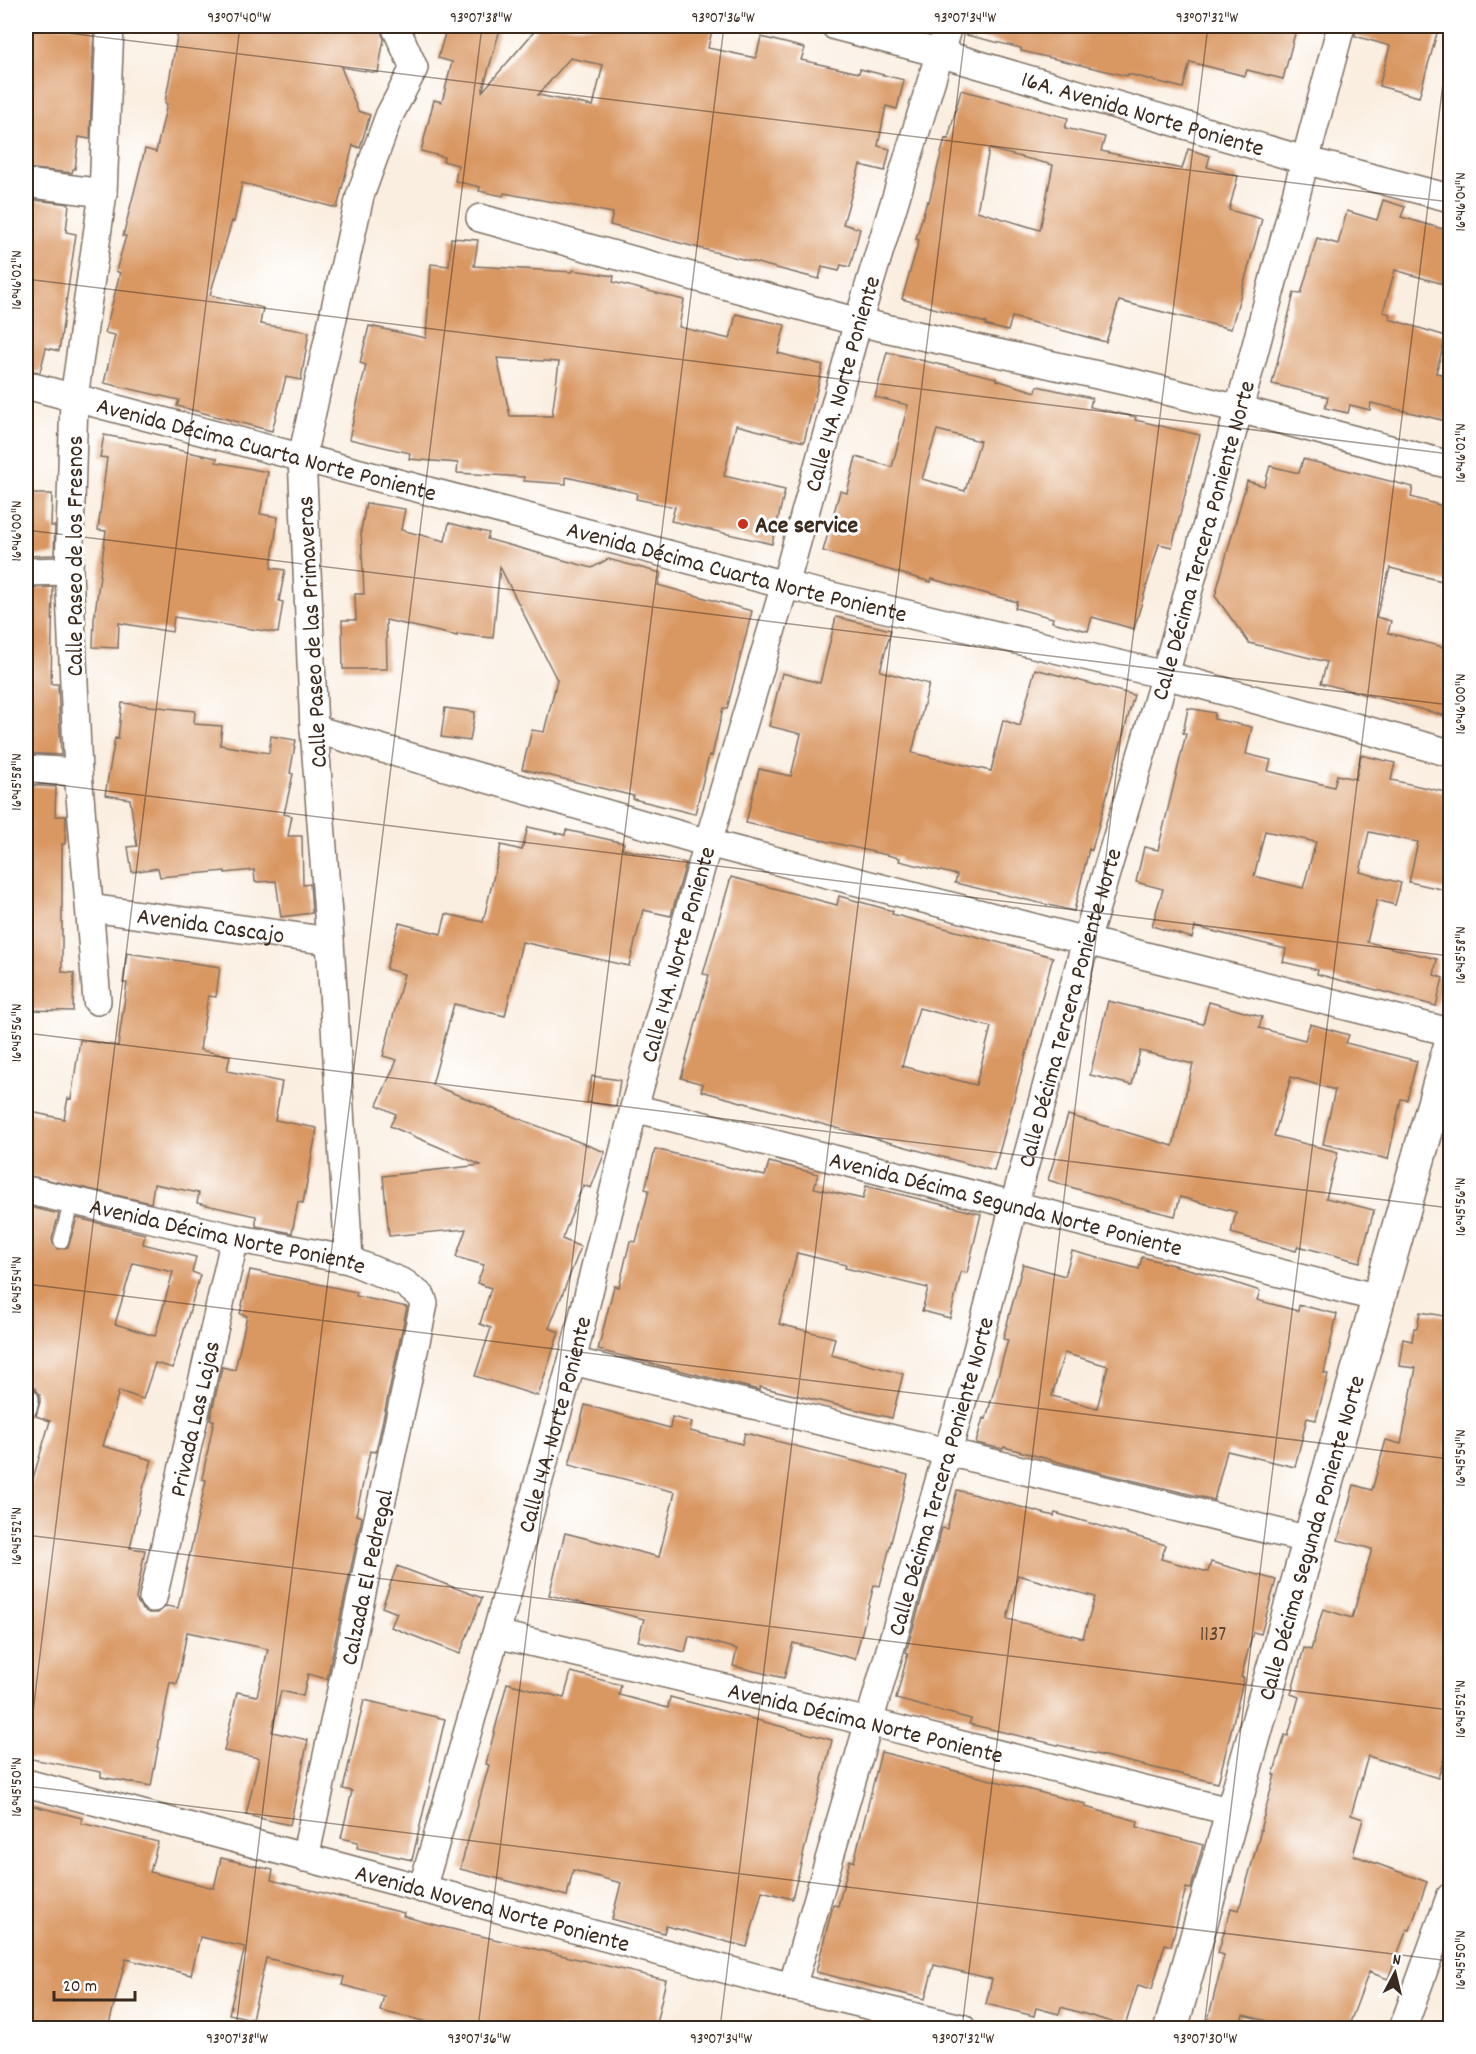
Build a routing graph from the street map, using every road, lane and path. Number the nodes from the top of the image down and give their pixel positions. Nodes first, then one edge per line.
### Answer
1 (110, 26) edge
2 (394, 26) edge
3 (835, 26) edge
4 (948, 26) edge
5 (1341, 26) edge
6 (939, 53) junction
7 (1304, 160) junction
8 (26, 183) edge
9 (103, 193) junction
10 (1450, 198) edge
11 (480, 218) dead end
12 (858, 322) junction
13 (26, 385) edge
14 (74, 398) junction
15 (1239, 409) junction
16 (302, 457) junction
17 (1450, 465) edge
18 (69, 571) junction
19 (26, 572) edge
20 (785, 585) junction
21 (1165, 675) junction
22 (314, 729) junction
23 (1450, 753) edge
24 (26, 770) edge
25 (78, 772) junction
26 (708, 843) junction
27 (90, 908) junction
28 (330, 941) junction
29 (1086, 941) junction
30 (97, 1001) dead end
31 (1450, 1032) edge
32 (1450, 1047) edge
33 (634, 1108) junction
34 (26, 1190) edge
35 (72, 1200) junction
36 (1014, 1205) junction
37 (235, 1238) junction
38 (61, 1241) dead end
39 (349, 1260) junction
40 (422, 1297) joint
41 (1378, 1298) junction
42 (572, 1361) junction
43 (26, 1399) edge
44 (26, 1408) edge
45 (948, 1452) junction
46 (1310, 1540) junction
47 (153, 1598) dead end
48 (496, 1634) junction
49 (869, 1722) junction
50 (26, 1783) edge
51 (1233, 1812) junction
52 (305, 1858) junction
53 (422, 1889) junction
54 (1449, 1910) edge
55 (792, 1987) junction
56 (962, 2028) edge
57 (1171, 2028) edge
58 (1403, 2028) edge

1 - 9 street, Calle Paseo de los Fresnos
2 - 16 street, Calle Paseo de las Primaveras
3 - 6 street, 16A. Avenida Norte Poniente
4 - 6 street, Calle 14A. Norte Poniente
5 - 7 street, Calle Décima Tercera Poniente Norte
6 - 7 street, 16A. Avenida Norte Poniente
6 - 12 street, Calle 14A. Norte Poniente
7 - 10 street, 16A. Avenida Norte Poniente
7 - 15 street, Calle Décima Tercera Poniente Norte
8 - 9 street
9 - 14 street, Calle Paseo de los Fresnos
11 - 12 street
12 - 15 street
12 - 20 street, Calle 14A. Norte Poniente
13 - 14 street, Avenida Décima Cuarta Norte Poniente
14 - 16 street, Avenida Décima Cuarta Norte Poniente
14 - 18 street, Calle Paseo de los Fresnos
15 - 17 street
15 - 21 street, Calle Décima Tercera Poniente Norte
16 - 20 street, Avenida Décima Cuarta Norte Poniente
16 - 22 street, Calle Paseo de las Primaveras
18 - 19 street
18 - 25 street, Calle Paseo de los Fresnos
20 - 21 street, Avenida Décima Cuarta Norte Poniente
20 - 26 street, Calle 14A. Norte Poniente
21 - 23 street, Avenida Décima Cuarta Norte Poniente
21 - 29 street, Calle Décima Tercera Poniente Norte
22 - 26 street
22 - 28 street, Calle Paseo de las Primaveras
24 - 25 street
25 - 27 street, Calle Paseo de los Fresnos
26 - 29 street
26 - 33 street, Calle 14A. Norte Poniente
27 - 28 street, Avenida Cascajo
27 - 30 street, Calle Paseo de los Fresnos
28 - 39 street, Calle Paseo de las Primaveras
29 - 31 street
29 - 36 street, Calle Décima Tercera Poniente Norte
32 - 41 street, Calle Décima Segunda Poniente Norte
33 - 36 street, Avenida Décima Segunda Norte Poniente
33 - 42 street, Calle 14A. Norte Poniente
34 - 35 street, Avenida Décima Norte Poniente
35 - 37 street, Avenida Décima Norte Poniente
35 - 38 lane
36 - 41 street, Avenida Décima Segunda Norte Poniente
36 - 45 street, Calle Décima Tercera Poniente Norte
37 - 39 street, Avenida Décima Norte Poniente
37 - 47 street, Privada Las Lajas
39 - 40 street, Avenida Décima Norte Poniente
40 - 52 street, Calzada El Pedregal
41 - 46 street, Calle Décima Segunda Poniente Norte
42 - 45 street
42 - 48 street, Calle 14A. Norte Poniente
43 - 44 street
45 - 46 street
45 - 49 street, Calle Décima Tercera Poniente Norte
46 - 51 street, Calle Décima Segunda Poniente Norte
48 - 49 street, Avenida Décima Norte Poniente
48 - 53 street, Calle 14A. Norte Poniente
49 - 51 street, Avenida Décima Norte Poniente
49 - 55 street, Calle Décima Tercera Poniente Norte
50 - 52 street, Avenida Novena Norte Poniente
51 - 57 street, Calle Décima Segunda Poniente Norte
52 - 53 street, Avenida Novena Norte Poniente
53 - 55 street, Avenida Novena Norte Poniente
54 - 58 street
55 - 56 street, Avenida Novena Norte Poniente

